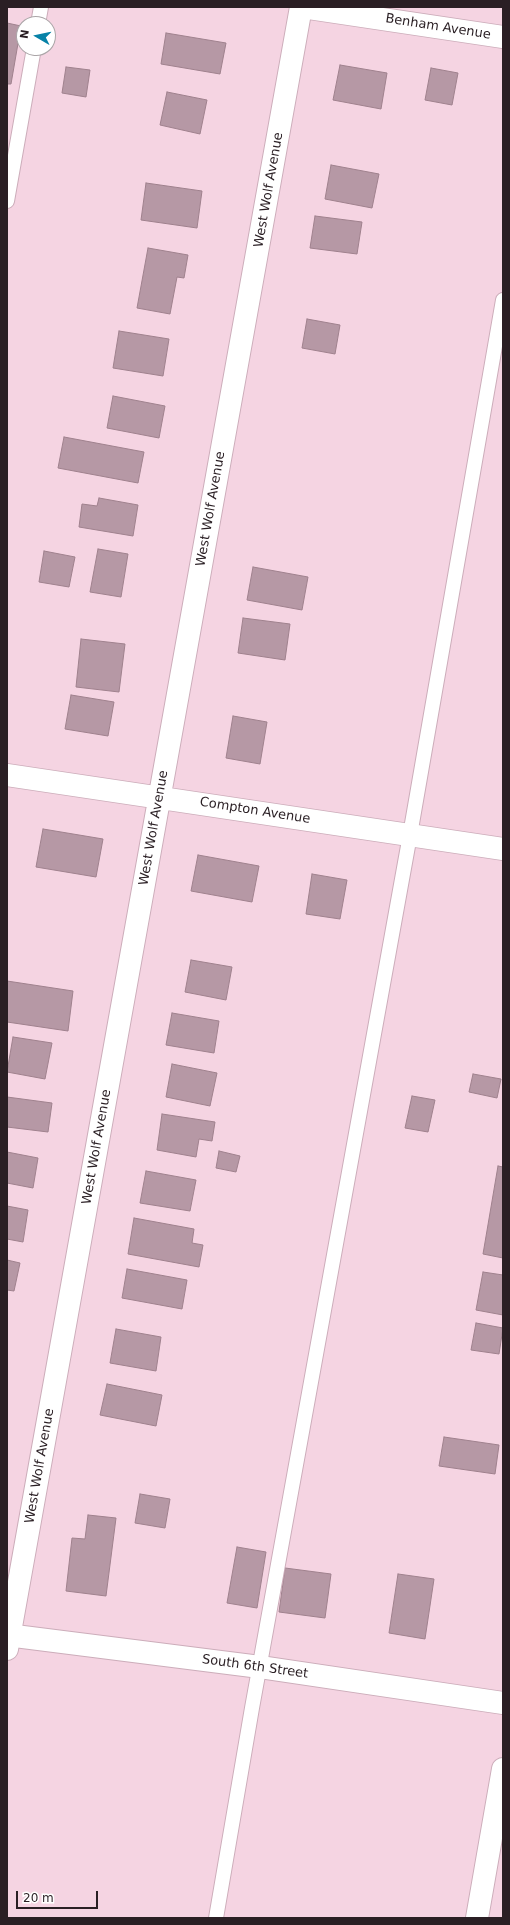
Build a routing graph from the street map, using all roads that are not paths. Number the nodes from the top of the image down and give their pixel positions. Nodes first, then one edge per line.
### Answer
1 (302, 7) edge
2 (503, 37) edge
3 (33, 56) edge
4 (7, 201) edge
5 (503, 300) edge
6 (7, 775) edge
7 (159, 797) junction
8 (410, 835) junction
9 (503, 849) edge
10 (8, 1640) edge
11 (260, 1667) junction
12 (503, 1703) edge
13 (503, 1769) edge
14 (216, 1918) edge
15 (477, 1918) edge

1 - 2 street, Benham Avenue
1 - 7 street, West Wolf Avenue
3 - 4 lane
5 - 8 lane
6 - 7 street, Compton Avenue
7 - 8 street, Compton Avenue
7 - 10 street, West Wolf Avenue
8 - 9 street, Compton Avenue
8 - 11 lane
10 - 11 street, South 6th Street
11 - 12 street, South 6th Street
11 - 14 lane
13 - 15 street

